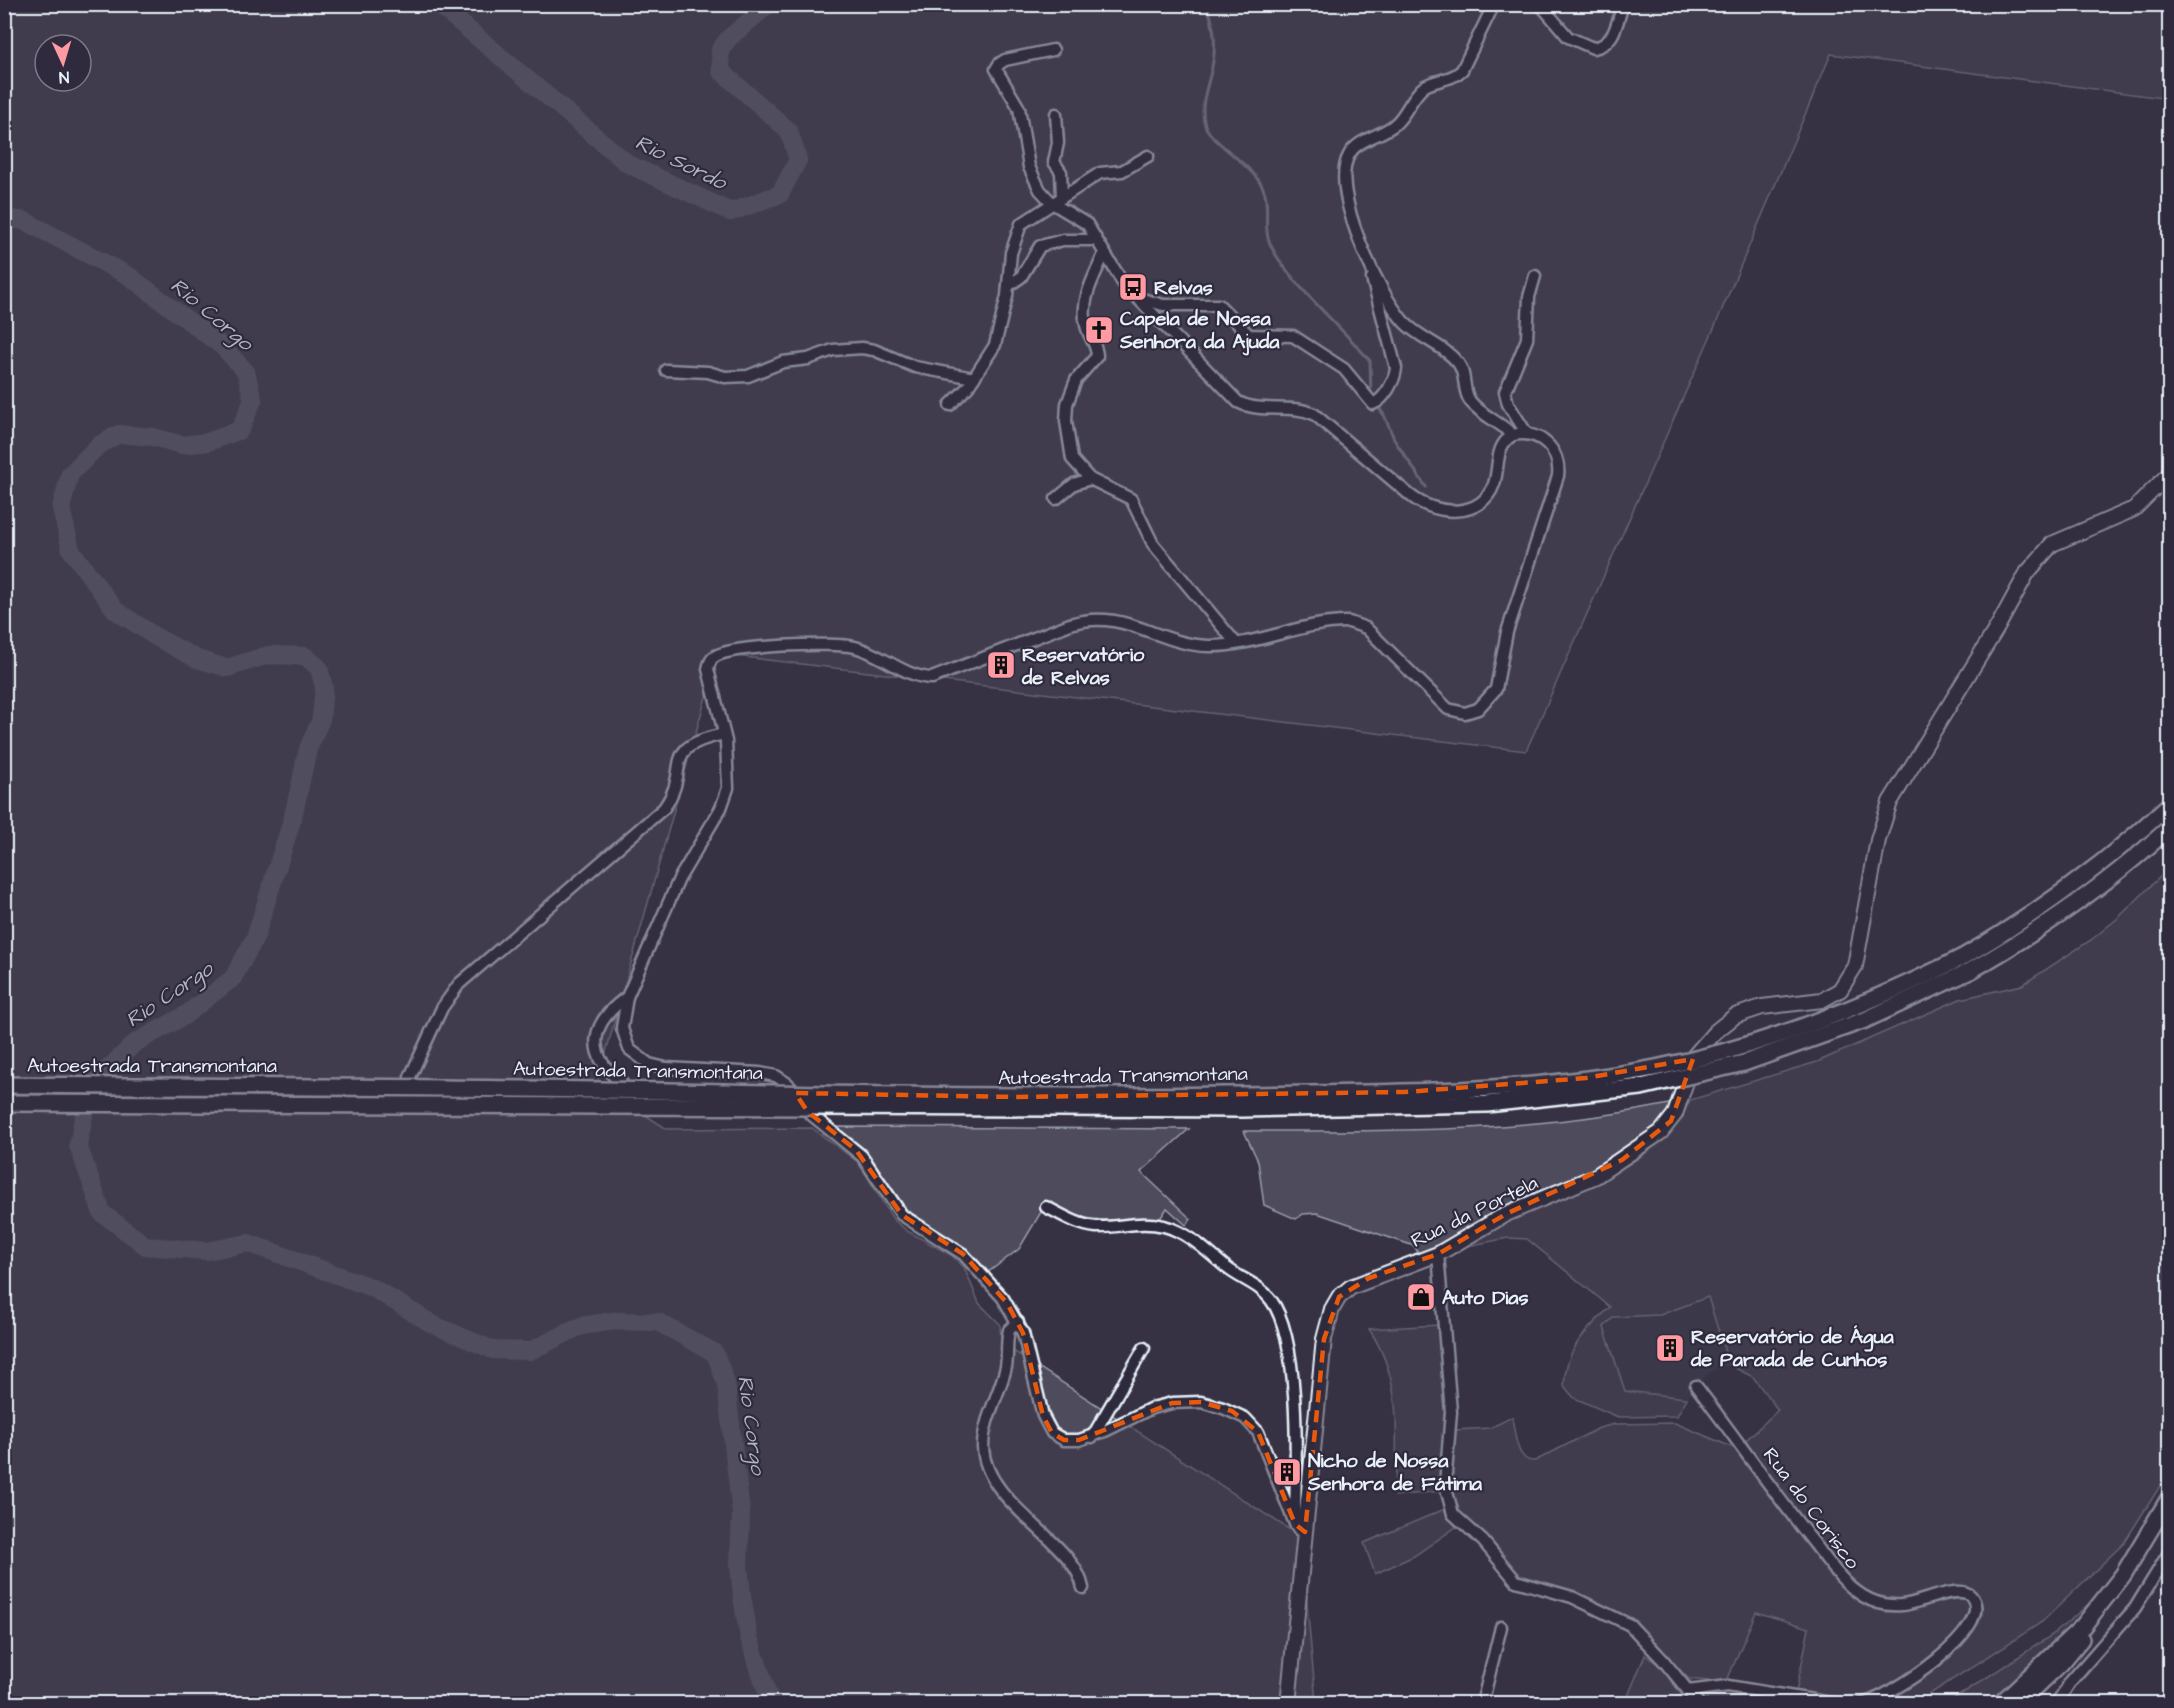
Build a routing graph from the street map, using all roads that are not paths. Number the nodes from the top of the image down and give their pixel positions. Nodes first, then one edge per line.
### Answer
1 (1494, 4) edge
2 (1540, 4) edge
3 (1623, 4) edge
4 (1053, 50) dead end
5 (1056, 114) dead end
6 (1148, 156) dead end
7 (1057, 200) junction
8 (1096, 240) junction
9 (1104, 254) junction
10 (1368, 264) junction
11 (1535, 276) dead end
12 (1008, 286) junction
13 (1136, 297) junction
14 (666, 370) dead end
15 (974, 378) junction
16 (950, 405) dead end
17 (1527, 434) junction
18 (1513, 435) junction
19 (2169, 473) edge
20 (1090, 479) junction
21 (1056, 499) dead end
22 (1235, 642) junction
23 (724, 734) junction
24 (2169, 804) edge
25 (2169, 827) edge
26 (2163, 836) edge
27 (1966, 964) junction
28 (627, 997) junction
29 (410, 1077) dead end
30 (622, 1083) dead end
31 (4, 1085) edge
32 (4, 1103) edge
33 (1046, 1207) dead end
34 (1438, 1254) junction
35 (1018, 1322) junction
36 (1144, 1348) dead end
37 (1696, 1386) dead end
38 (1092, 1437) junction
39 (2169, 1497) edge
40 (2169, 1512) edge
41 (1300, 1528) junction
42 (2169, 1551) edge
43 (1083, 1587) dead end
44 (1501, 1627) dead end
45 (1688, 1691) junction
46 (1288, 1704) edge
47 (1482, 1704) edge
48 (1699, 1704) edge
49 (1837, 1704) edge
50 (1861, 1704) edge
51 (2000, 1704) edge
52 (2018, 1704) edge
53 (2056, 1704) edge

1 - 10 street
2 - 3 street
4 - 7 street
5 - 7 street
6 - 7 street
7 - 8 street
7 - 12 street
8 - 9 street
8 - 12 street
9 - 13 street
9 - 20 street
10 - 13 street
10 - 18 street
11 - 17 street
12 - 15 street
13 - 18 street
14 - 15 street
15 - 16 street
17 - 18 street
17 - 22 street
19 - 34 main road, Rua da Portela
20 - 21 street
20 - 22 street
22 - 23 street
23 - 28 street
23 - 29 street
24 - 27 highway, Autoestrada Transmontana
25 - 26 highway, Autoestrada Transmontana
26 - 27 highway, Autoestrada Transmontana
27 - 31 highway, Autoestrada Transmontana, bridge
27 - 32 highway, Autoestrada Transmontana, bridge
28 - 30 street
28 - 35 street
33 - 41 street
34 - 41 main road, Rua da Portela
34 - 45 street
35 - 38 street
35 - 43 street
36 - 38 street
37 - 50 street, Rua do Corisco
38 - 41 street
39 - 51 highway
40 - 52 highway
41 - 46 main road, Rua da Portela
42 - 53 street
44 - 47 street
45 - 48 street
45 - 49 street

